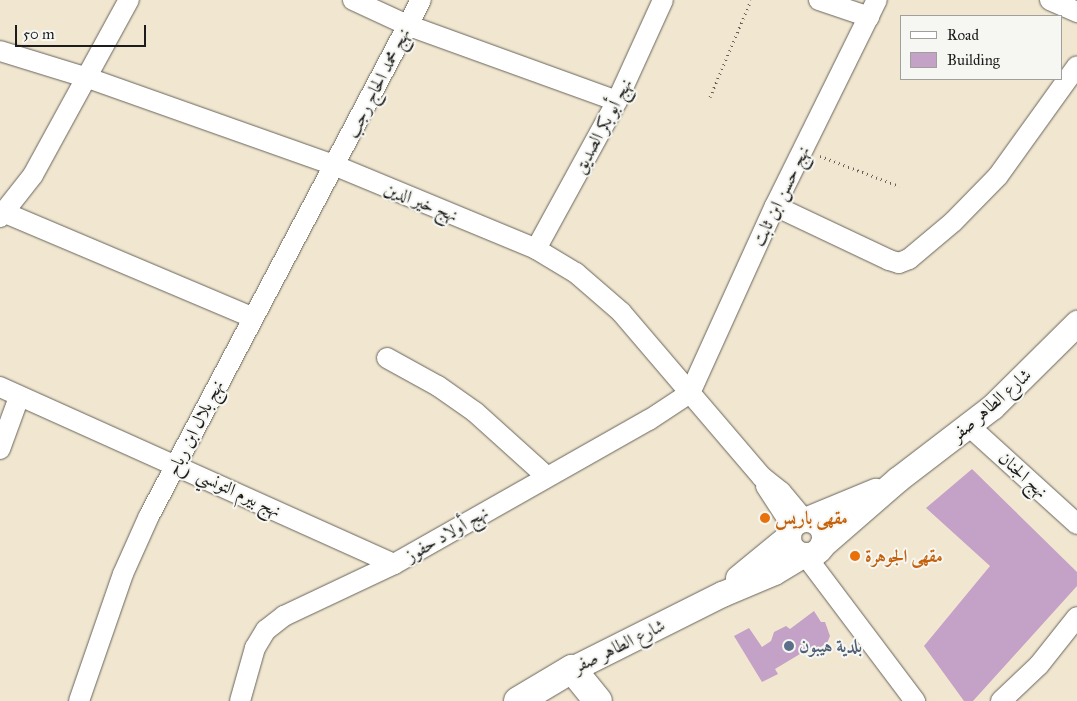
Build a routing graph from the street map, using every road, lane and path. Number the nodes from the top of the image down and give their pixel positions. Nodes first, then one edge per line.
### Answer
1 (129, 0) edge
2 (353, 0) edge
3 (421, 0) edge
4 (663, 0) edge
5 (751, 0) edge
6 (819, 0) edge
7 (1050, 0) edge
8 (873, 8) edge
9 (1077, 12) edge
10 (407, 25) junction
11 (0, 51) edge
12 (1077, 66) edge
13 (88, 78) junction
14 (710, 97) dead end
15 (617, 101) junction
16 (803, 150) junction
17 (336, 166) junction
18 (899, 186) dead end
19 (776, 206) junction
20 (2, 215) edge
21 (536, 249) junction
22 (251, 318) junction
23 (1077, 323) edge
24 (387, 358) dead end
25 (0, 387) edge
26 (690, 393) junction
27 (19, 397) junction
28 (969, 426) junction
29 (0, 449) edge
30 (176, 464) junction
31 (546, 476) junction
32 (1077, 524) edge
33 (805, 538) junction
34 (394, 564) junction
35 (1077, 617) edge
36 (572, 669) junction
37 (524, 699) edge
38 (79, 701) edge
39 (240, 701) edge
40 (598, 701) edge
41 (915, 701) edge
42 (1000, 701) edge

1 - 13 street
2 - 10 street
3 - 10 street, نهج محمد الحاج رجب
4 - 15 street, نهج أبو بكر الصديق
5 - 14 path
6 - 8 street
7 - 9 street
8 - 16 street, نهج حسن ابن ثابت
10 - 15 street
10 - 17 street, نهج محمد الحاج رجب
11 - 13 street, نهج خير الدين
12 - 19 street
13 - 17 street, نهج خير الدين
13 - 20 street
15 - 21 street, نهج أبو بكر الصديق
16 - 18 path
16 - 19 street, نهج حسن ابن ثابت
17 - 21 street, نهج خير الدين
17 - 22 street, نهج بلال ابن رباح
19 - 26 street, نهج حسن ابن ثابت
20 - 22 street
21 - 26 street, نهج خير الدين
22 - 30 street, نهج بلال ابن رباح
23 - 28 street, شارع الطاهر صفر
24 - 31 street
25 - 27 street, نهج بيرم التونسي
26 - 31 street, نهج أولاد حفوز
26 - 33 street, نهج خير الدين
27 - 29 street
27 - 30 street, نهج بيرم التونسي
28 - 32 street, نهج الجنان
28 - 33 street, شارع الطاهر صفر
30 - 34 street, نهج بيرم التونسي
30 - 38 street, نهج بلال ابن رباح
31 - 34 street, نهج أولاد حفوز
33 - 36 street, شارع الطاهر صفر
33 - 41 street, نهج خير الدين
34 - 39 street, نهج أولاد حفوز
35 - 42 street
36 - 37 main road, شارع الطاهر صفر
36 - 40 main road

